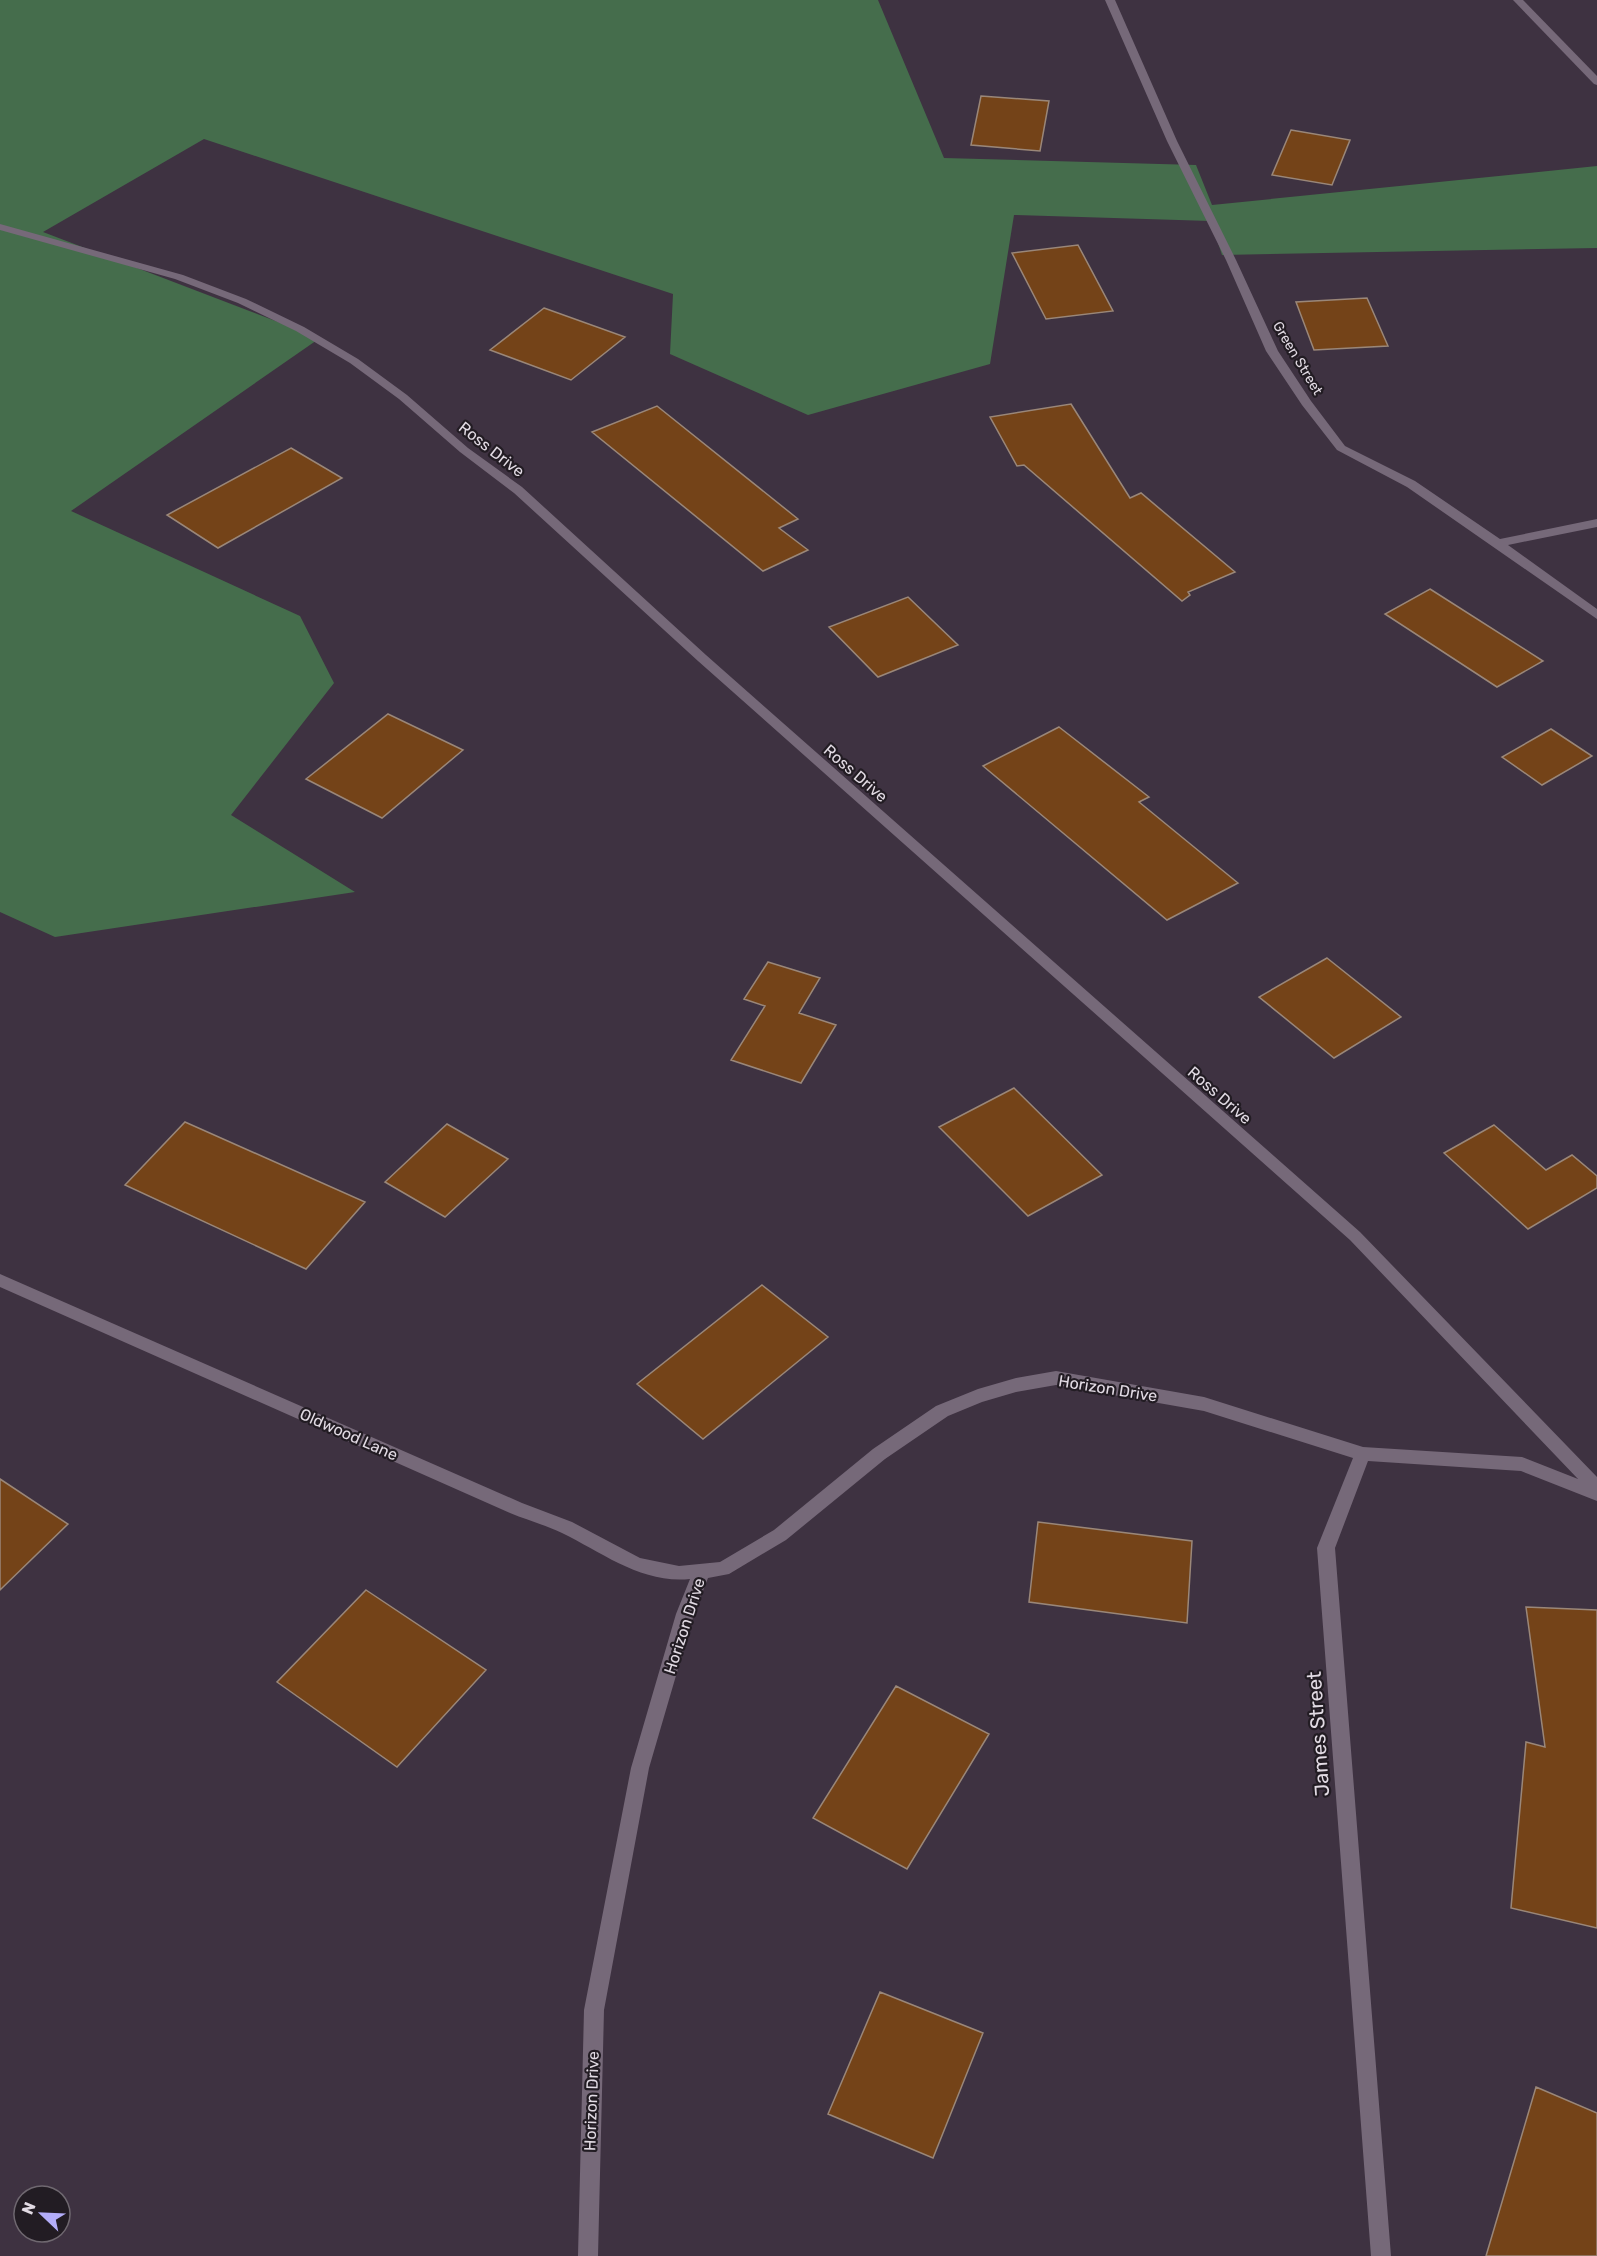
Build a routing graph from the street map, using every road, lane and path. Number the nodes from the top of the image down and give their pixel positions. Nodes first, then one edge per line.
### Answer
1 (1110, 0) edge
2 (1518, 0) edge
3 (1597, 82) edge
4 (0, 228) edge
5 (1597, 523) edge
6 (1498, 543) junction
7 (1597, 615) edge
8 (0, 1280) edge
9 (1363, 1454) junction
10 (1597, 1488) edge
11 (1597, 1494) edge
12 (702, 1571) junction
13 (588, 2256) edge
14 (1381, 2256) edge

1 - 6 street, Green Street
2 - 3 street
4 - 10 street, Ross Drive
5 - 6 street
6 - 7 street, Green Street
8 - 12 street, Oldwood Lane
9 - 11 street
9 - 12 street, Horizon Drive
9 - 14 street, James Street
12 - 13 street, Horizon Drive

